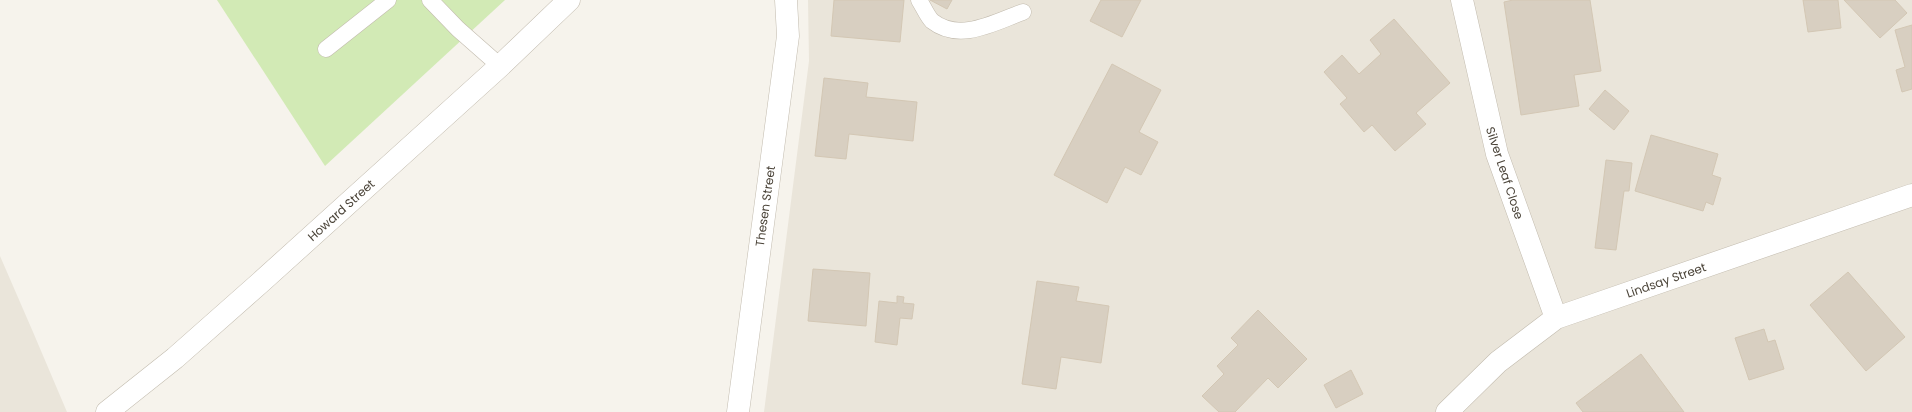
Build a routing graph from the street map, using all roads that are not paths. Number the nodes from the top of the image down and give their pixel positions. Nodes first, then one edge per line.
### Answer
1 (388, 0) edge
2 (430, 0) edge
3 (569, 0) edge
4 (786, 0) edge
5 (919, 0) edge
6 (1462, 0) edge
7 (1023, 12) dead end
8 (326, 49) dead end
9 (500, 66) junction
10 (1912, 195) edge
11 (1556, 318) junction
12 (107, 412) edge
13 (738, 412) edge
14 (1447, 412) edge

1 - 8 lane
2 - 9 lane
3 - 9 street, Howard Street
4 - 13 street, Thesen Street
5 - 7 lane
6 - 11 street, Silver Leaf Close
9 - 12 street, Howard Street
10 - 11 street, Lindsay Street
11 - 14 street, Lindsay Street

